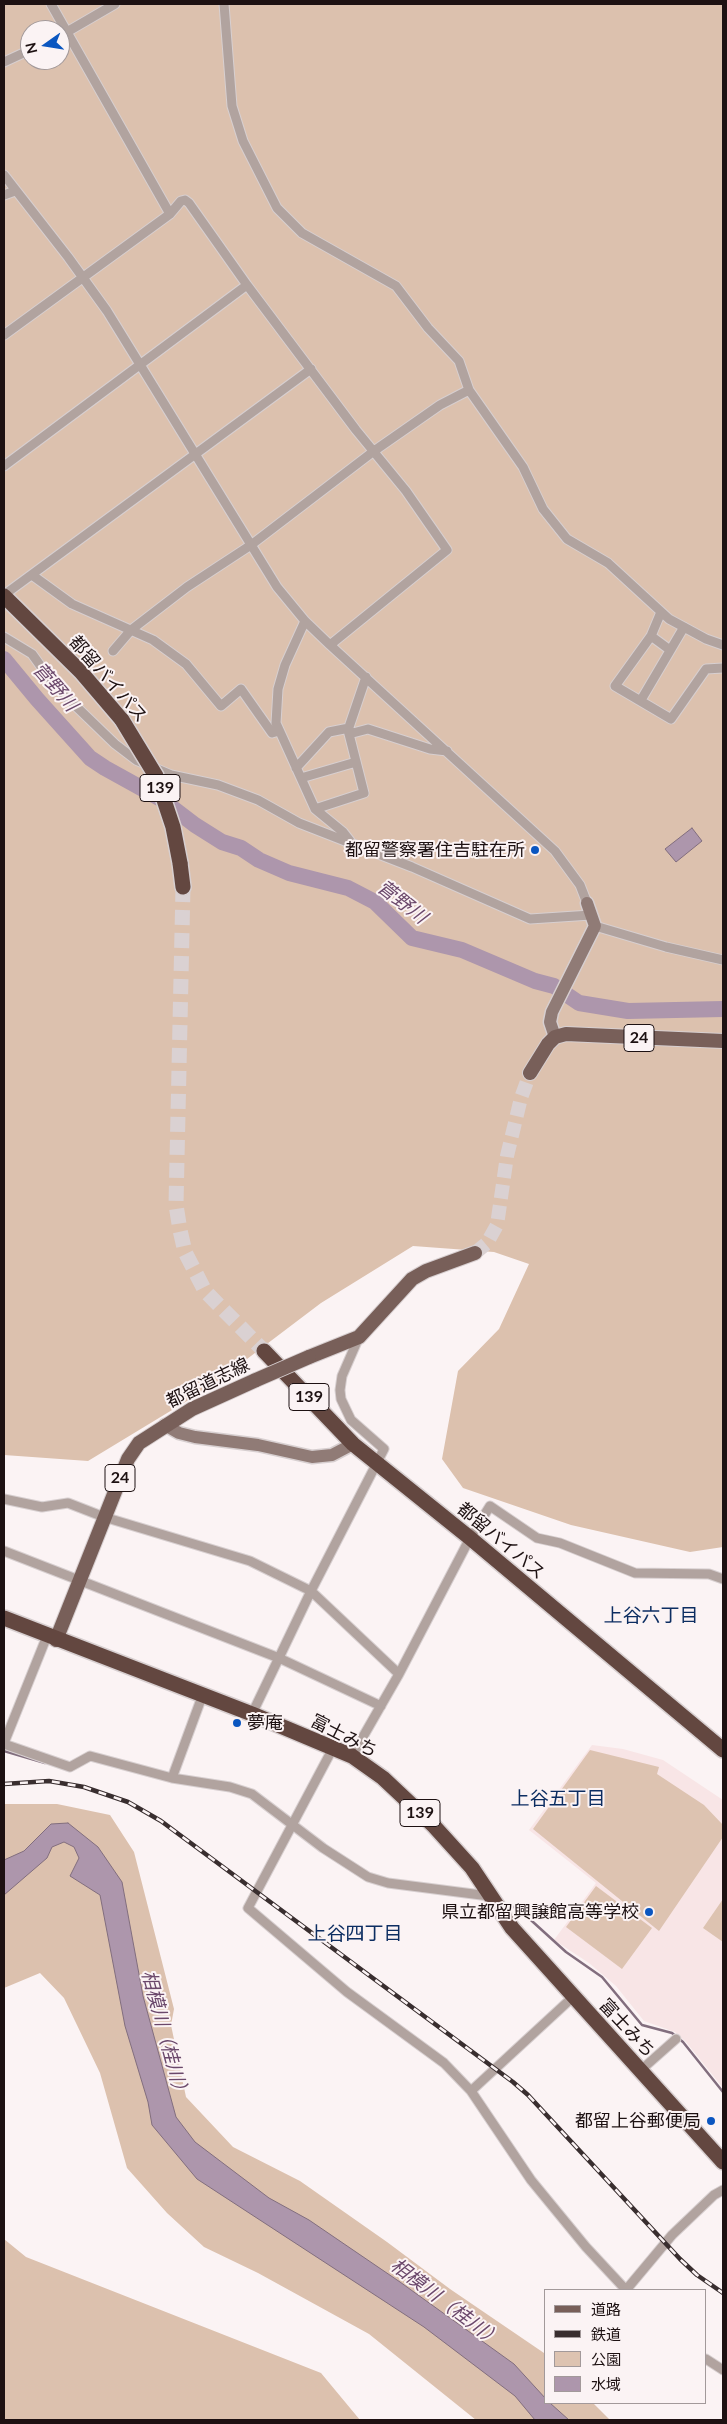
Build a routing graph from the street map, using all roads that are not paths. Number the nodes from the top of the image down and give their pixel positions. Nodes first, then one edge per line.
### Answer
1 (51, 4) edge
2 (115, 4) edge
3 (224, 4) edge
4 (58, 20) edge
5 (70, 31) edge
6 (70, 45) edge
7 (20, 55) edge
8 (4, 62) edge
9 (4, 174) edge
10 (15, 191) junction
11 (4, 195) edge
12 (170, 214) junction
13 (82, 276) junction
14 (247, 285) junction
15 (4, 335) edge
16 (140, 363) junction
17 (311, 369) junction
18 (469, 390) junction
19 (374, 451) junction
20 (195, 453) junction
21 (4, 466) edge
22 (251, 545) junction
23 (32, 575) junction
24 (4, 596) edge
25 (662, 612) junction
26 (305, 621) junction
27 (684, 627) junction
28 (130, 630) junction
29 (651, 636) junction
30 (4, 637) edge
31 (330, 645) junction
32 (723, 646) edge
33 (670, 650) junction
34 (113, 651) dead end
35 (723, 668) edge
36 (366, 677) junction
37 (640, 700) junction
38 (279, 731) junction
39 (349, 731) junction
40 (447, 751) junction
41 (356, 762) junction
42 (296, 768) junction
43 (301, 778) junction
44 (315, 809) junction
45 (350, 841) junction
46 (183, 887) tunnel mouth
47 (591, 914) junction
48 (723, 960) edge
49 (555, 1037) junction
50 (723, 1041) edge
51 (530, 1074) tunnel mouth
52 (475, 1254) tunnel mouth
53 (359, 1337) junction
54 (264, 1351) tunnel mouth
55 (165, 1425) junction
56 (353, 1444) junction
57 (378, 1465) junction
58 (4, 1499) edge
59 (104, 1517) junction
60 (470, 1538) junction
61 (4, 1551) edge
62 (723, 1579) edge
63 (79, 1581) junction
64 (311, 1591) junction
65 (4, 1618) edge
66 (51, 1638) junction
67 (279, 1658) junction
68 (399, 1674) junction
69 (203, 1694) junction
70 (381, 1706) junction
71 (252, 1714) junction
72 (4, 1744) edge
73 (333, 1748) junction
74 (723, 1750) edge
75 (352, 1756) junction
76 (172, 1778) junction
77 (291, 1825) junction
78 (489, 1896) junction
79 (574, 1996) junction
80 (676, 2039) dead end
81 (641, 2070) junction
82 (471, 2091) junction
83 (723, 2162) edge
84 (723, 2190) edge
85 (625, 2289) edge
86 (627, 2289) edge
87 (707, 2360) edge
88 (723, 2370) edge

1 - 4 street
2 - 5 street
3 - 18 street
6 - 12 street
7 - 8 street
9 - 10 street
10 - 11 street
10 - 13 street
12 - 13 street
12 - 14 street
13 - 15 street
13 - 16 street
14 - 16 street
14 - 17 street
16 - 20 street
16 - 21 street
17 - 19 street
17 - 20 street
18 - 19 street
18 - 25 street
19 - 22 street
19 - 31 street
20 - 22 street
20 - 23 street
22 - 26 street
22 - 28 street
23 - 24 street
23 - 28 street
24 - 46 highway, 都留バイパス / 139, bridge
25 - 27 street
25 - 29 street
26 - 31 street
26 - 38 street
27 - 32 street
27 - 33 street
28 - 34 street
28 - 38 street
29 - 33 street
29 - 37 street
30 - 45 street
31 - 36 street
33 - 37 street
35 - 37 street
36 - 39 street
36 - 40 street
38 - 42 street
39 - 40 street
39 - 41 street
39 - 42 street
40 - 47 street
41 - 43 street
41 - 44 street
42 - 43 street
43 - 44 street
44 - 45 street
45 - 47 street
47 - 48 street
47 - 49 street
49 - 50 main road, 24
49 - 51 main road
52 - 53 main road, 都留道志線 / 24
53 - 55 main road, 都留道志線 / 24, bridge
53 - 57 street
54 - 56 highway, 都留バイパス / 139
55 - 56 street
55 - 59 main road, 都留道志線 / 24
56 - 57 highway, 都留バイパス / 139
57 - 60 highway, 都留バイパス / 139
57 - 64 street
58 - 59 street
59 - 63 main road, 都留道志線 / 24
59 - 64 street
60 - 62 street
60 - 68 street
60 - 74 highway, 都留バイパス / 139
61 - 63 street
63 - 66 main road, 都留道志線 / 24
63 - 67 street
64 - 67 street
64 - 68 street
65 - 66 highway, 富士みち / 139
66 - 69 highway, 富士みち / 139
66 - 72 street
67 - 70 street
67 - 71 street
68 - 70 street
69 - 71 highway, 富士みち / 139
69 - 76 street
70 - 75 street
71 - 73 highway, 富士みち / 139
72 - 76 street
73 - 75 highway, 富士みち / 139
73 - 77 street
75 - 78 highway, 富士みち / 139
76 - 77 street
77 - 78 street
77 - 82 street
78 - 79 highway, 富士みち / 139
79 - 81 highway, 富士みち / 139
79 - 82 street
80 - 81 street
81 - 83 highway, 富士みち / 139
82 - 85 street
84 - 86 street
87 - 88 street

